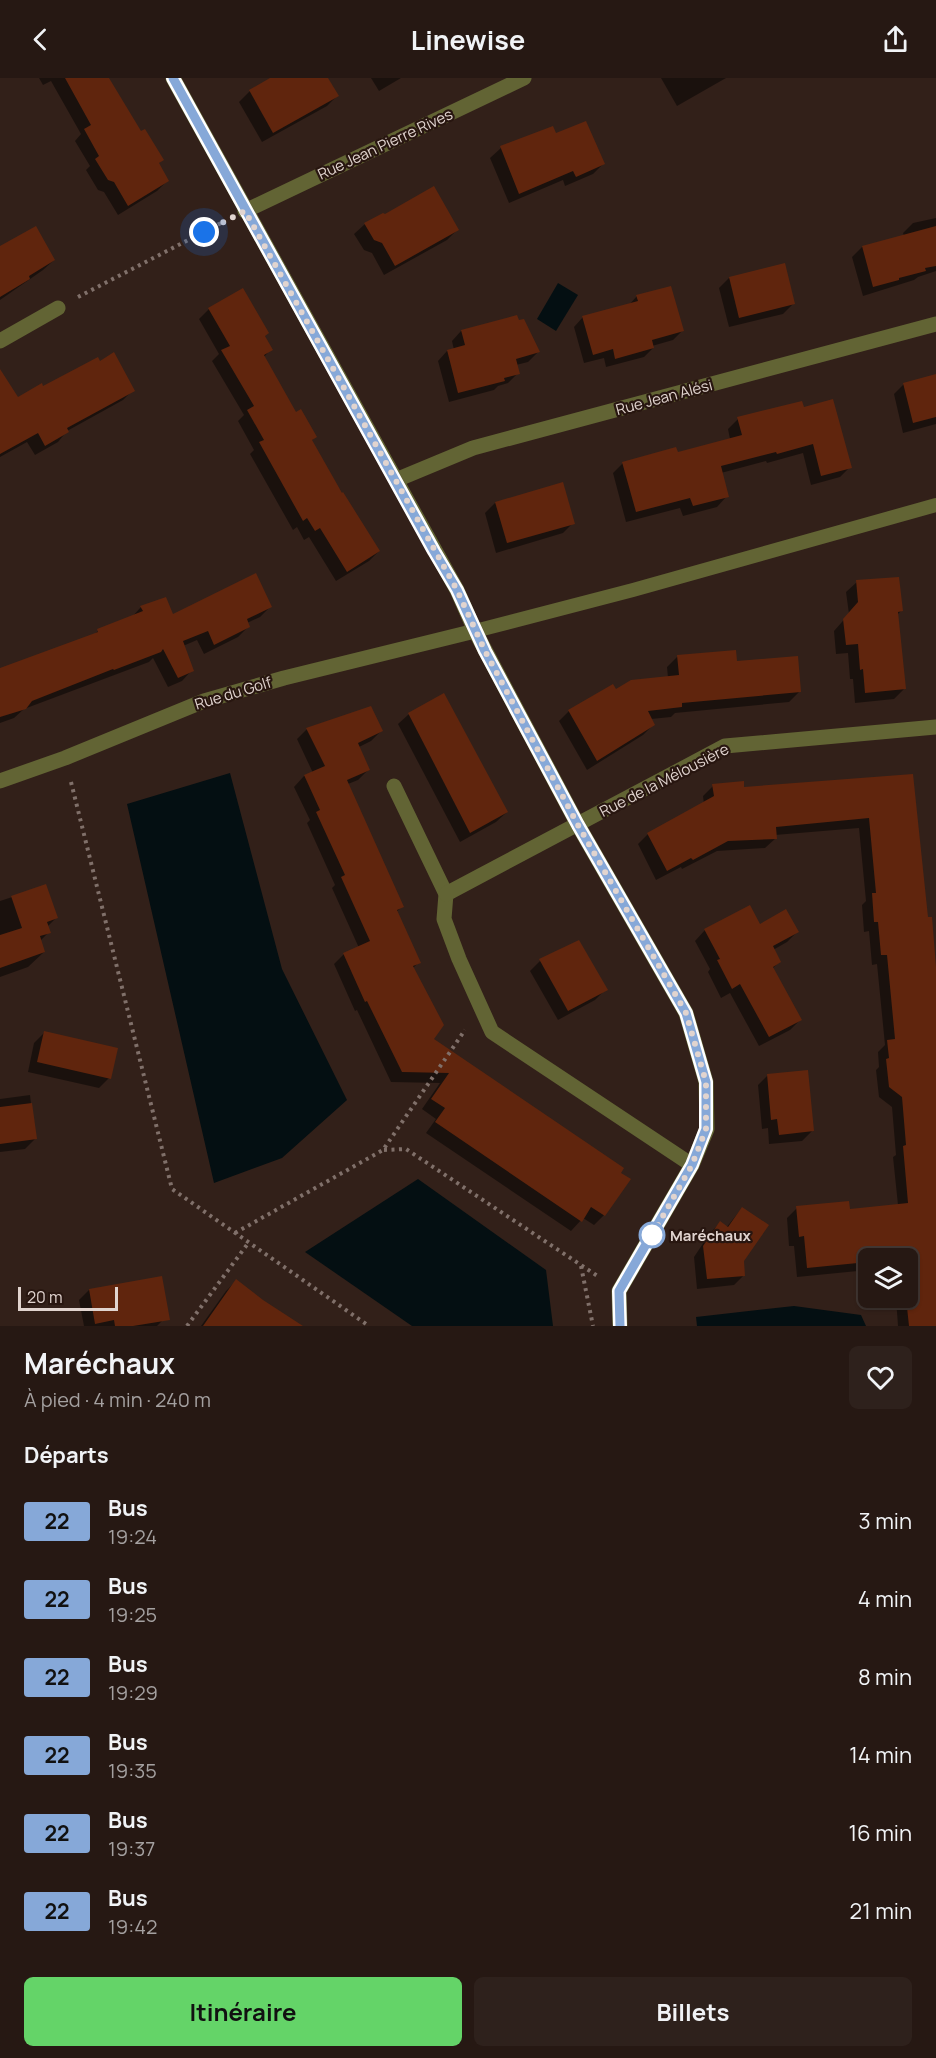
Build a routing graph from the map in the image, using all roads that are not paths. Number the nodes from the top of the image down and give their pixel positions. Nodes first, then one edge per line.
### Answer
1 (173, 78) edge
2 (524, 78) edge
3 (245, 211) junction
4 (58, 308) road end
5 (936, 324) edge
6 (0, 341) edge
7 (396, 480) junction
8 (936, 505) edge
9 (475, 631) junction
10 (936, 727) edge
11 (0, 781) edge
12 (394, 786) dead end
13 (578, 825) junction
14 (446, 894) junction
15 (692, 1165) junction
16 (620, 1326) edge

1 - 3 street
2 - 3 street, Rue Jean Pierre Rives
3 - 7 street
4 - 6 street
5 - 7 street, Rue Jean Alési
7 - 9 street
8 - 9 lane
9 - 11 street, Rue du Golf
9 - 13 street
10 - 13 street, Rue de la Mélousière
12 - 14 street
13 - 14 street, Rue de la Mélousière
13 - 15 street
14 - 15 street
15 - 16 street

